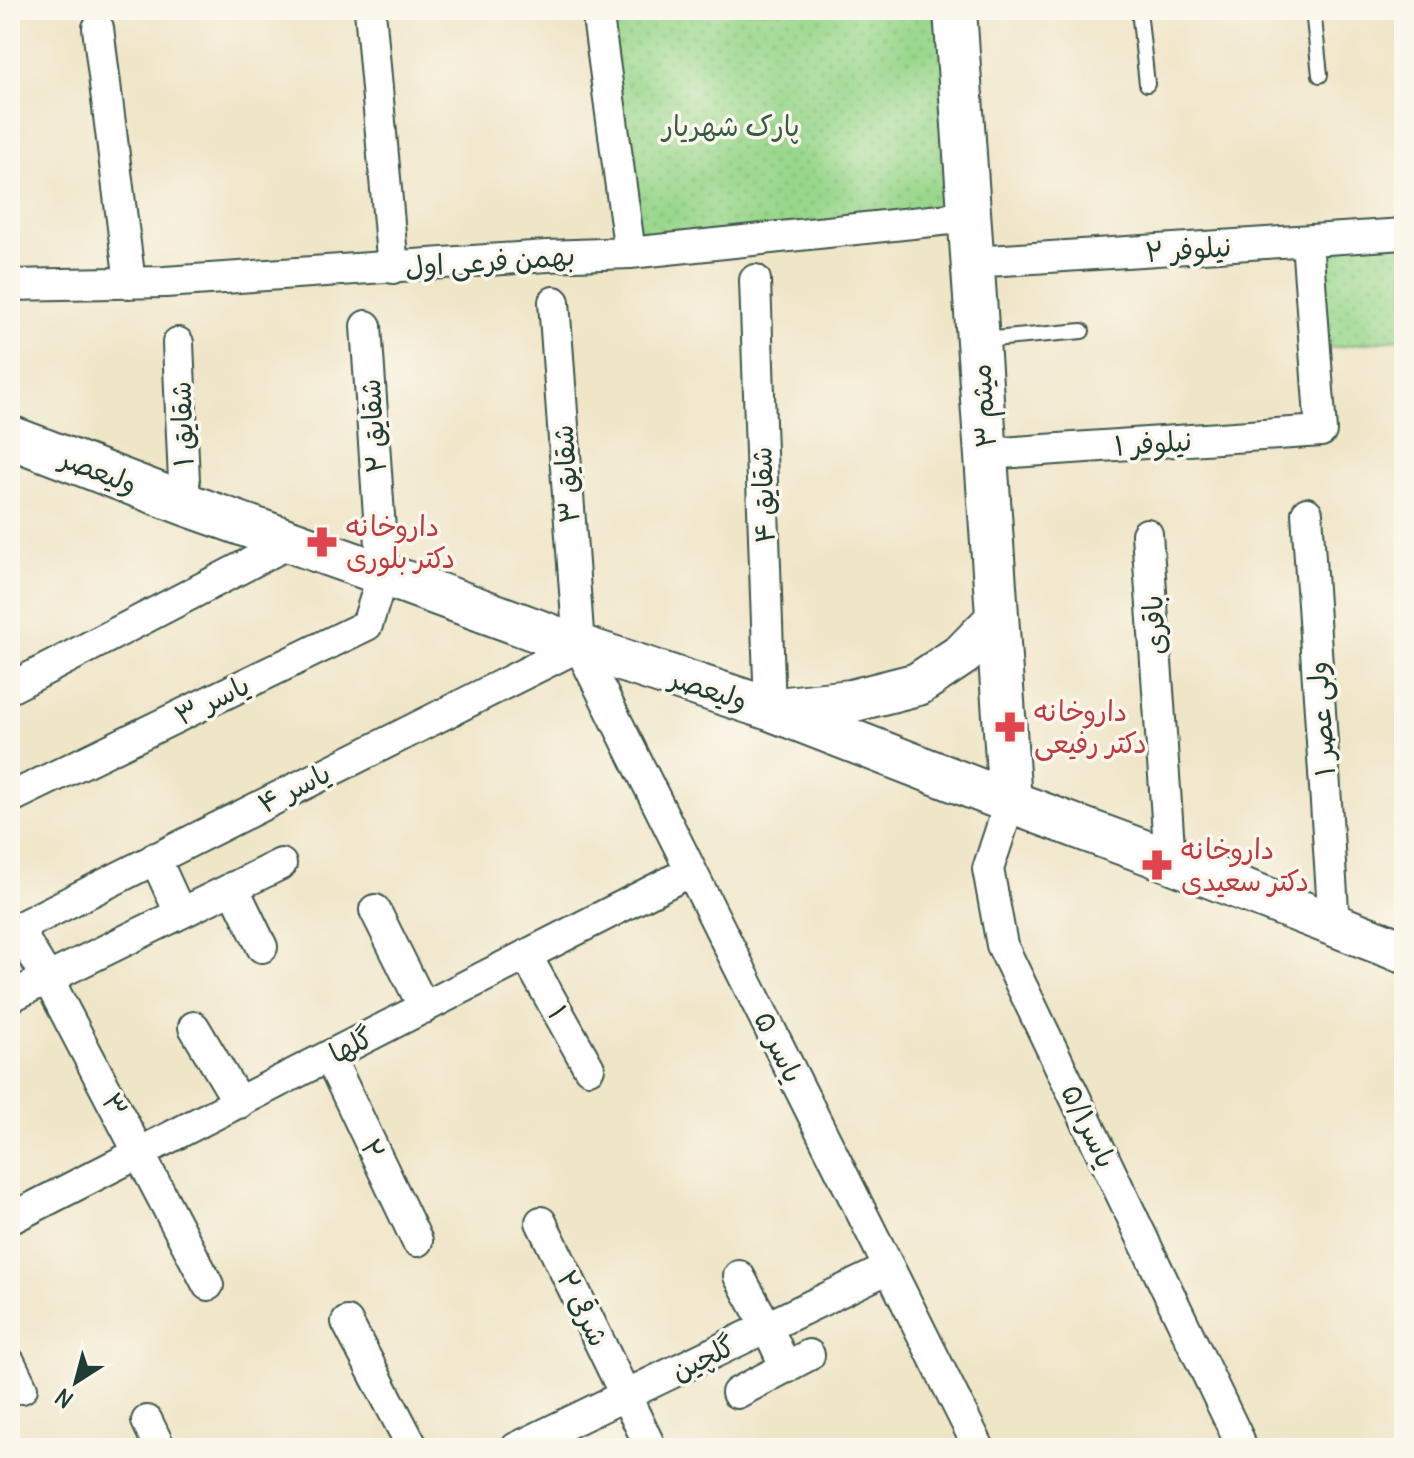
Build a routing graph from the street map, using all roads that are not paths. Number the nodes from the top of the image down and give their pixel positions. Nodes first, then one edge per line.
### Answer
1 (370, 10) edge
2 (597, 10) edge
3 (955, 10) edge
4 (1139, 10) edge
5 (1313, 10) edge
6 (98, 28) dead end
7 (1320, 75) dead end
8 (1147, 84) dead end
9 (969, 217) junction
10 (1404, 234) edge
11 (1307, 241) junction
12 (630, 253) junction
13 (972, 262) junction
14 (393, 268) junction
15 (755, 280) dead end
16 (130, 283) junction
17 (10, 285) edge
18 (554, 302) dead end
19 (366, 326) dead end
20 (1082, 331) dead end
21 (978, 340) junction
22 (178, 343) dead end
23 (18, 447) edge
24 (986, 454) junction
25 (185, 504) junction
26 (1307, 513) dead end
27 (1147, 534) dead end
28 (291, 542) junction
29 (383, 574) junction
30 (997, 619) junction
31 (579, 646) junction
32 (10, 688) edge
33 (770, 709) junction
34 (10, 798) edge
35 (1010, 802) junction
36 (155, 858) junction
37 (1170, 861) junction
38 (281, 864) dead end
39 (691, 871) junction
40 (233, 887) junction
41 (375, 910) dead end
42 (180, 913) junction
43 (1334, 925) junction
44 (14, 930) edge
45 (262, 947) dead end
46 (1404, 952) edge
47 (526, 955) junction
48 (48, 979) junction
49 (10, 997) edge
50 (424, 1008) junction
51 (194, 1027) dead end
52 (329, 1056) junction
53 (589, 1068) dead end
54 (239, 1103) junction
55 (140, 1153) junction
56 (10, 1219) edge
57 (541, 1222) dead end
58 (417, 1241) dead end
59 (889, 1268) junction
60 (739, 1276) dead end
61 (208, 1285) dead end
62 (347, 1322) dead end
63 (767, 1327) junction
64 (737, 1393) dead end
65 (626, 1395) junction
66 (1239, 1440) dead end
67 (413, 1448) edge
68 (516, 1448) edge
69 (651, 1448) edge
70 (979, 1448) edge

1 - 14 street
2 - 12 street
3 - 9 main road, میثم ۳
4 - 8 lane
5 - 7 lane
6 - 16 street
9 - 12 street, بهمن فرعی اول
9 - 13 main road, میثم ۳
10 - 11 street, نیلوفر ۲
11 - 13 street, نیلوفر ۲
11 - 24 street, نیلوفر ۱
12 - 14 street, بهمن فرعی اول
13 - 21 main road, میثم ۳
14 - 16 street, بهمن فرعی اول
15 - 33 street, شقایق ۴
16 - 17 street, بهمن فرعی اول
18 - 31 street, شقایق ۳
19 - 29 street, شقایق ۲
20 - 21 lane
21 - 24 main road, میثم ۳
22 - 25 street, شقایق ۱
23 - 25 main road, ولیعصر
24 - 30 main road, میثم ۳
25 - 28 main road, ولیعصر
26 - 43 street, ولی عصر ۱
27 - 37 street, باقری
28 - 29 main road, ولیعصر
28 - 32 street
29 - 31 main road, ولیعصر
29 - 34 street, یاسر ۳
30 - 33 main road
30 - 35 main road, میثم ۳
31 - 33 main road, ولیعصر
31 - 36 street, یاسر ۴
31 - 39 street, یاسر ۵
33 - 35 main road, ولیعصر
35 - 37 main road, ولیعصر
35 - 66 street, یاسر۵/۱
36 - 42 street
36 - 44 street, یاسر ۴
37 - 43 main road, ولیعصر
38 - 40 street
39 - 47 street, گلها
39 - 59 street, یاسر ۵
40 - 42 street
40 - 45 street
41 - 50 street
42 - 48 street
43 - 46 main road, ولیعصر
44 - 48 street, ۳
47 - 50 street, گلها
47 - 53 street, ۱
48 - 49 street
48 - 55 street, ۳
50 - 52 street, گلها
51 - 54 street
52 - 54 street, گلها
52 - 58 street, ۲
54 - 55 street, گلها
55 - 56 street, گلها
55 - 61 street, ۳
57 - 65 street, ۲ شرقی
59 - 63 street, گلچین
59 - 70 street, یاسر ۵
60 - 63 street
62 - 67 street
63 - 64 street
63 - 65 street, گلچین
65 - 68 street, گلچین
65 - 69 street, ۲ شرقی

